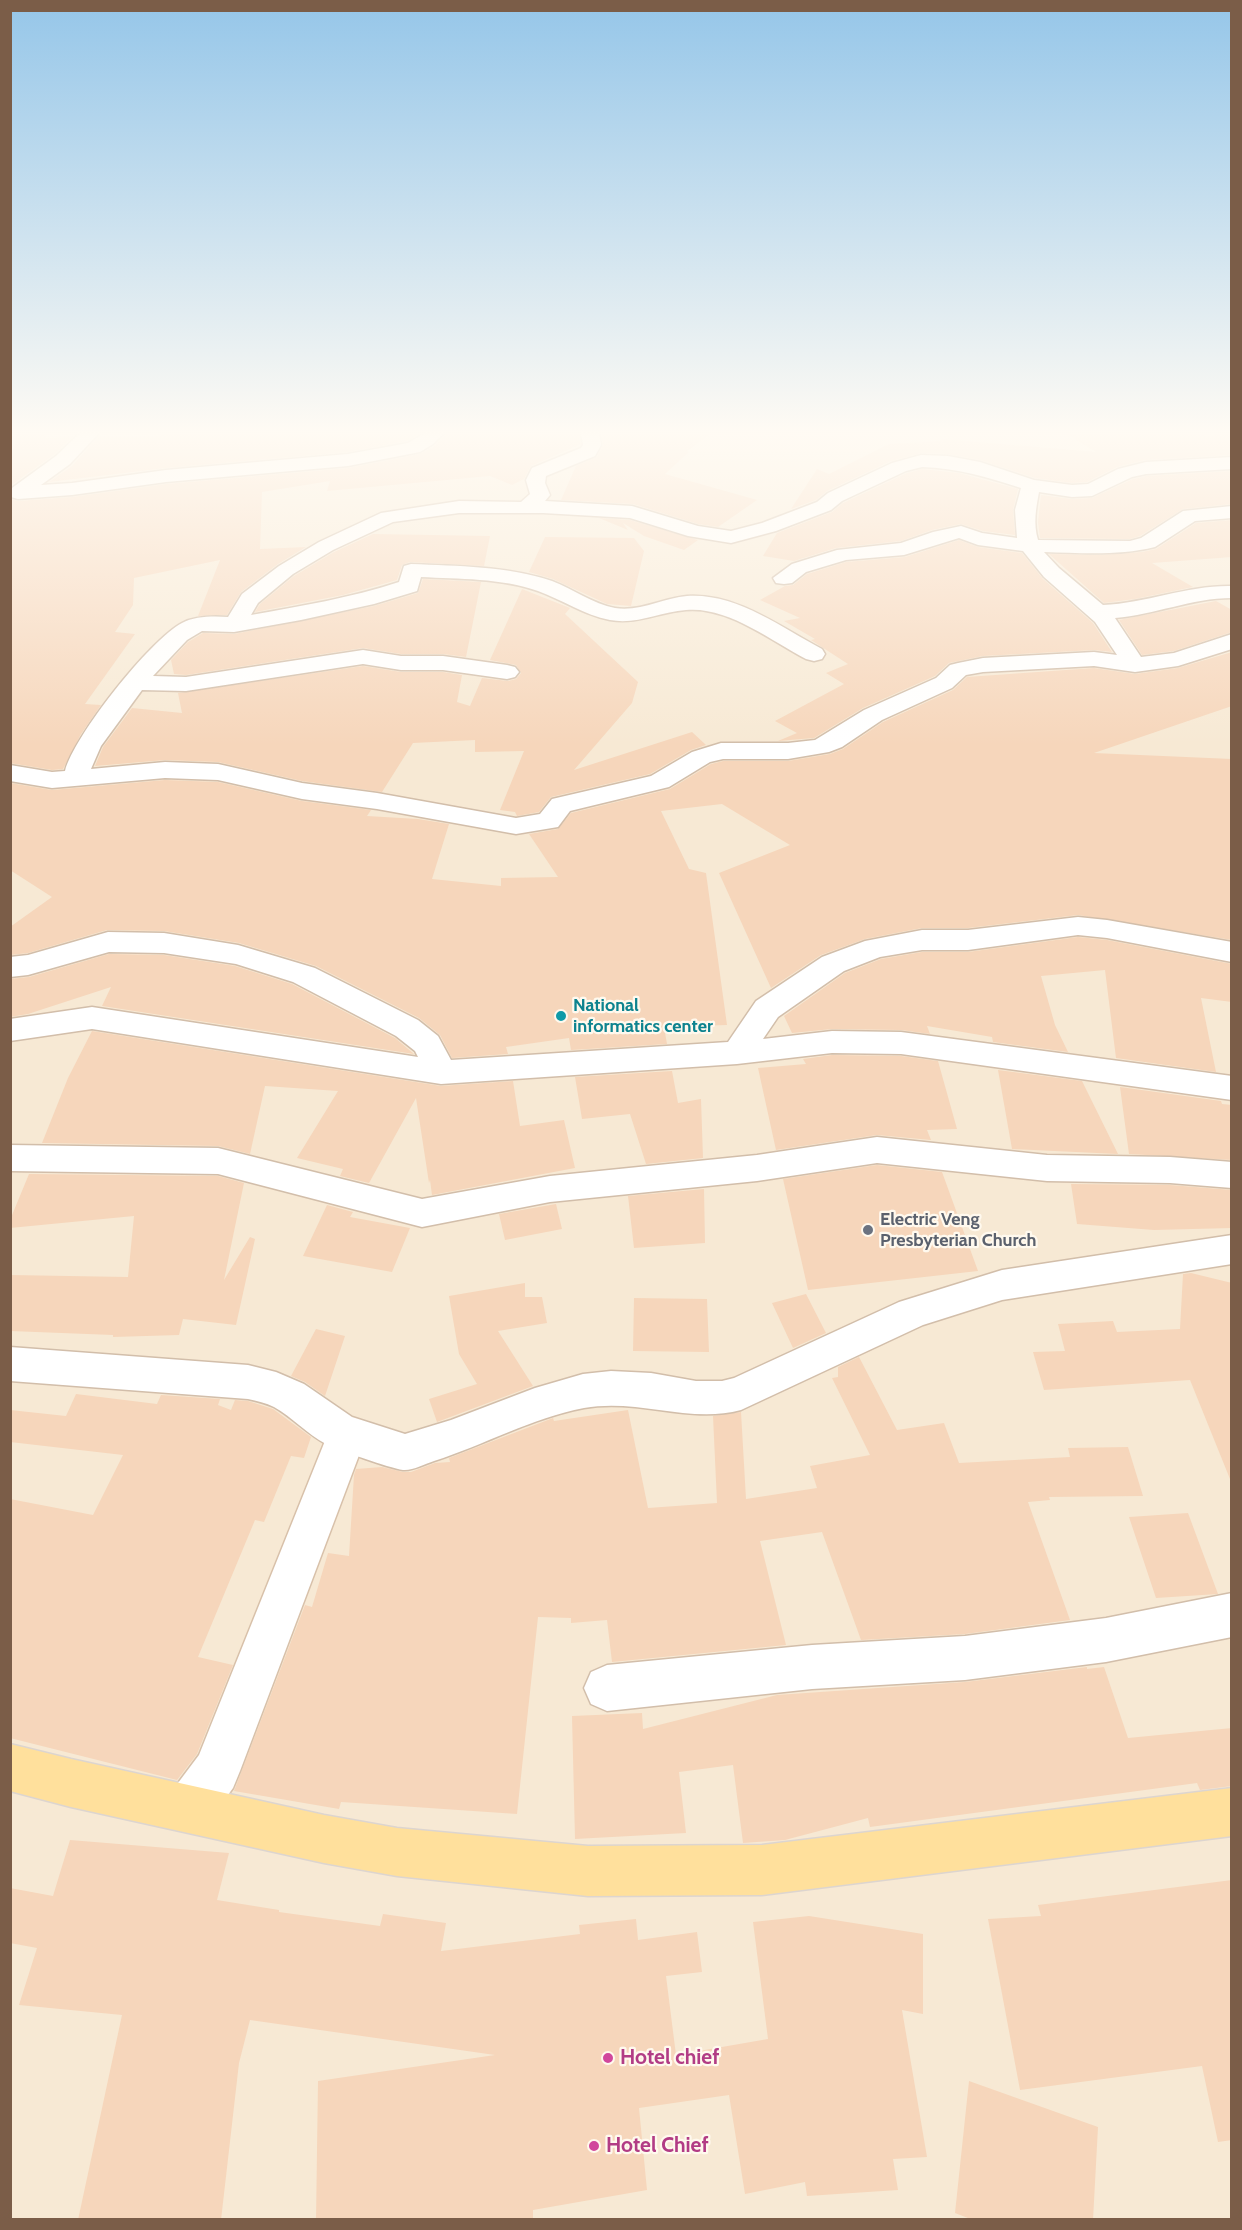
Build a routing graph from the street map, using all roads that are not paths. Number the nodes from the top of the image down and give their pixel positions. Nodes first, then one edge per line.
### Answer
1 (345, 537) edge
2 (937, 537) edge
3 (973, 537) edge
4 (1028, 537) edge
5 (1159, 537) edge
6 (1030, 546) junction
7 (784, 578) dead end
8 (1232, 592) edge
9 (1099, 612) junction
10 (234, 625) junction
11 (1232, 641) edge
12 (814, 654) dead end
13 (1135, 665) junction
14 (507, 672) dead end
15 (136, 683) junction
16 (10, 773) edge
17 (76, 779) junction
18 (1232, 952) edge
19 (10, 967) edge
20 (10, 1030) edge
21 (737, 1053) junction
22 (441, 1071) junction
23 (1232, 1088) edge
24 (10, 1158) edge
25 (1232, 1175) edge
26 (1232, 1250) edge
27 (10, 1364) edge
28 (347, 1434) junction
29 (1232, 1615) edge
30 (608, 1688) dead end
31 (10, 1767) edge
32 (189, 1808) junction
33 (1232, 1812) edge

1 - 10 street
2 - 7 street
3 - 6 street
4 - 6 street
5 - 6 street
6 - 9 street
8 - 9 street
9 - 13 street
10 - 12 street
10 - 15 street
11 - 13 street
13 - 17 street
14 - 15 street
15 - 17 street
16 - 17 street
18 - 21 street
19 - 22 street
20 - 22 street
21 - 22 street
21 - 23 street
24 - 25 street
26 - 28 street
27 - 28 street
28 - 32 street
29 - 30 street
31 - 32 main road
32 - 33 main road

